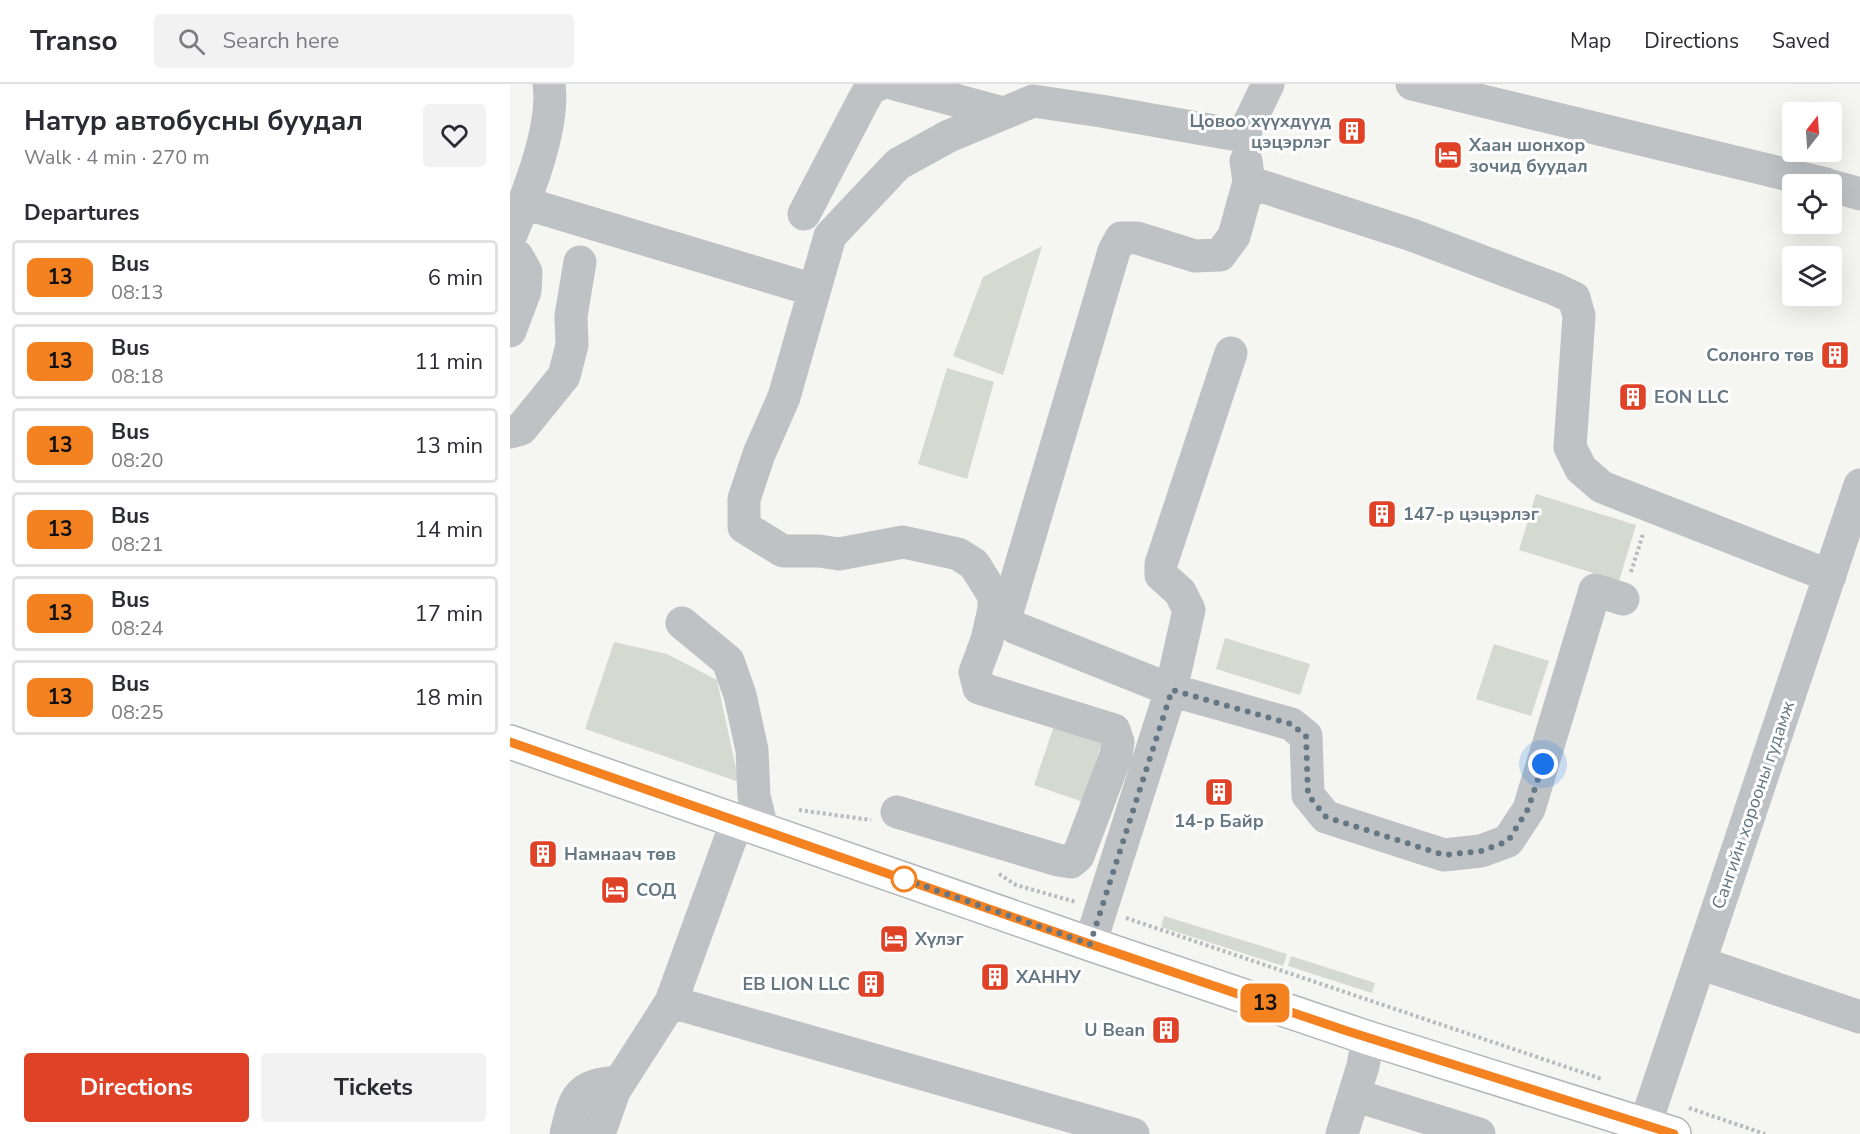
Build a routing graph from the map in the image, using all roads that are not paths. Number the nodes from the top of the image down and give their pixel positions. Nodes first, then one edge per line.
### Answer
1 (549, 84) edge
2 (880, 84) edge
3 (895, 84) edge
4 (1268, 84) edge
5 (1412, 84) edge
6 (1036, 93) edge
7 (1003, 113) junction
8 (1243, 136) junction
9 (1785, 174) edge
10 (1249, 182) junction
11 (1842, 189) edge
12 (1860, 194) edge
13 (524, 203) junction
14 (804, 214) dead end
15 (513, 247) edge
16 (580, 262) dead end
17 (814, 290) junction
18 (510, 331) edge
19 (1231, 353) dead end
20 (510, 432) edge
21 (1860, 484) edge
22 (1830, 576) junction
23 (1623, 599) road end
24 (999, 607) junction
25 (682, 623) dead end
26 (1172, 690) junction
27 (510, 742) edge
28 (751, 815) junction
29 (886, 816) road end
30 (1090, 944) junction
31 (1700, 963) junction
32 (671, 1002) junction
33 (1860, 1017) edge
34 (1368, 1038) junction
35 (619, 1082) junction
36 (1354, 1095) junction
37 (1657, 1124) edge
38 (1472, 1133) edge
39 (566, 1134) edge
40 (599, 1134) edge
41 (1133, 1134) edge
42 (1341, 1134) edge

1 - 13 street
2 - 14 street
3 - 7 street
4 - 8 street
5 - 9 street
6 - 7 street
6 - 8 street
7 - 17 street
8 - 10 street
10 - 22 street
10 - 24 street
11 - 12 street
13 - 15 street
13 - 17 street
15 - 18 street
16 - 20 street
17 - 24 street
19 - 26 street
21 - 22 street, Сангийн хорооны гудамж
22 - 31 street, Сангийн хорооны гудамж
23 - 26 street
24 - 26 street
24 - 29 street
25 - 28 street
26 - 30 street
27 - 28 main road
28 - 30 main road
28 - 32 street
30 - 34 main road
31 - 33 street
31 - 37 street, Сангийн хорооны гудамж
32 - 35 street
32 - 41 street
34 - 36 street
34 - 37 main road
35 - 39 street
35 - 40 street
36 - 38 street
36 - 42 street

